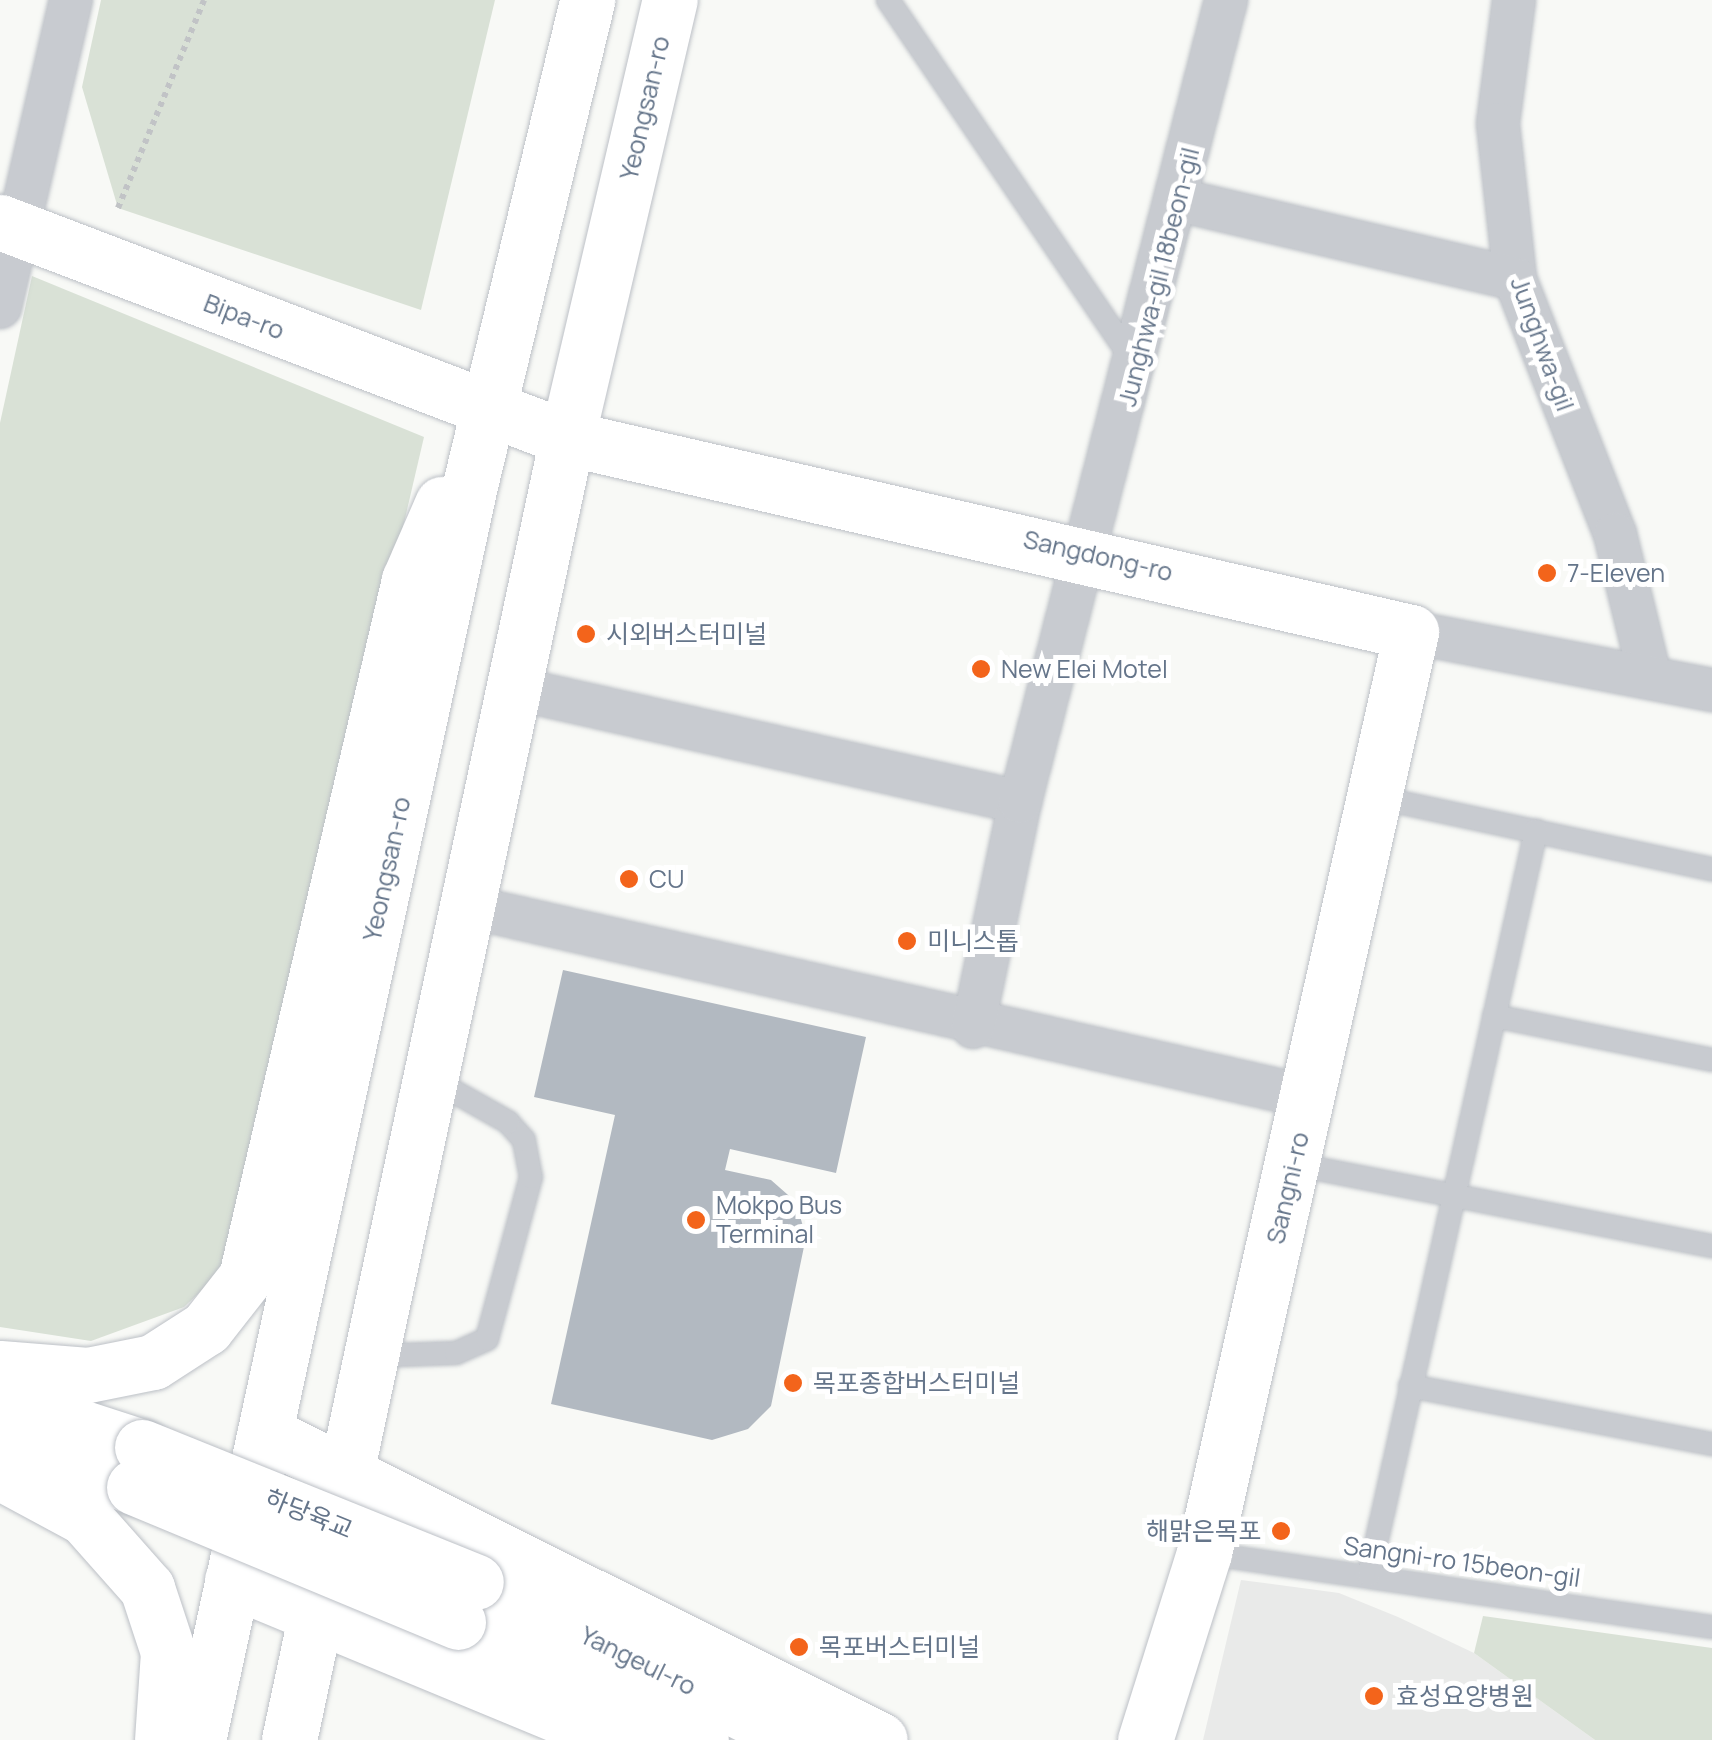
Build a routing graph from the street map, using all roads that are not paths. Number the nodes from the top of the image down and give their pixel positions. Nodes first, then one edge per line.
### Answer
1 (71, 0) edge
2 (587, 0) edge
3 (670, 0) edge
4 (888, 0) edge
5 (1226, 0) edge
6 (1514, 0) edge
7 (1179, 200) junction
8 (8, 225) edge
9 (1514, 279) junction
10 (0, 307) edge
11 (1137, 366) junction
12 (487, 412) junction
13 (567, 438) junction
14 (1090, 553) junction
15 (1411, 632) junction
16 (1650, 676) junction
17 (513, 688) junction
18 (1712, 690) edge
19 (1375, 797) junction
20 (1020, 802) junction
21 (1536, 830) junction
22 (1712, 868) edge
23 (466, 906) junction
24 (1494, 1016) junction
25 (973, 1027) junction
26 (1712, 1060) edge
27 (429, 1078) junction
28 (1309, 1097) junction
29 (1292, 1164) junction
30 (1452, 1192) junction
31 (1712, 1246) edge
32 (370, 1356) junction
33 (0, 1368) edge
34 (1410, 1386) junction
35 (0, 1402) edge
36 (264, 1433) junction
37 (0, 1435) edge
38 (1712, 1444) edge
39 (138, 1467) junction
40 (346, 1469) junction
41 (0, 1472) edge
42 (1204, 1554) junction
43 (1369, 1575) junction
44 (232, 1580) junction
45 (467, 1602) junction
46 (315, 1614) junction
47 (1712, 1627) edge
48 (162, 1740) edge
49 (198, 1740) edge
50 (289, 1740) edge
51 (618, 1740) edge
52 (701, 1740) edge
53 (799, 1740) edge
54 (880, 1740) edge
55 (1145, 1740) edge

1 - 8 street
2 - 12 street, Yeongsan-ro
3 - 13 street, Yeongsan-ro
4 - 11 lane
5 - 7 street, Junghwa-gil 18beon-gil
6 - 9 street, Junghwa-gil
7 - 9 street
7 - 11 street, Junghwa-gil 18beon-gil
8 - 10 street
8 - 12 street, Bipa-ro
9 - 16 street, Junghwa-gil
11 - 14 street, Junghwa-gil 18beon-gil
12 - 13 street, Sangdong-ro
12 - 33 street
12 - 36 street, Yeongsan-ro
13 - 14 street, Sangdong-ro
13 - 17 street, Yeongsan-ro
14 - 15 street, Sangdong-ro
14 - 20 street, Junghwa-gil 18beon-gil
15 - 16 street, Sangdong-ro
15 - 19 street, Sangni-ro
16 - 18 street, Sangdong-ro
17 - 20 street
17 - 23 street, Yeongsan-ro
19 - 21 lane
19 - 28 street, Sangni-ro
20 - 25 street, Junghwa-gil 18beon-gil
21 - 22 lane
21 - 24 lane
23 - 25 street
23 - 27 street, Yeongsan-ro
24 - 26 lane
24 - 30 lane
25 - 28 street
27 - 32 street, Yeongsan-ro
27 - 32 lane
28 - 29 street, Sangni-ro
29 - 30 lane
29 - 42 street, Sangni-ro
30 - 31 lane
30 - 34 lane
32 - 40 street, Yeongsan-ro
34 - 38 lane
34 - 43 lane
35 - 39 street
36 - 40 street
36 - 44 street, Yeongsan-ro
37 - 39 street
39 - 45 street, 하당육교, bridge
40 - 46 street, Yeongsan-ro
40 - 54 street
41 - 48 street
42 - 43 lane, Sangni-ro 15beon-gil
42 - 55 street, Sangni-ro
43 - 47 lane, Sangni-ro 15beon-gil
44 - 46 street
44 - 49 street, Yeongsan-ro
45 - 52 street, Yangeul-ro
45 - 53 street, Yangeul-ro
46 - 50 street, Yeongsan-ro
46 - 51 street

